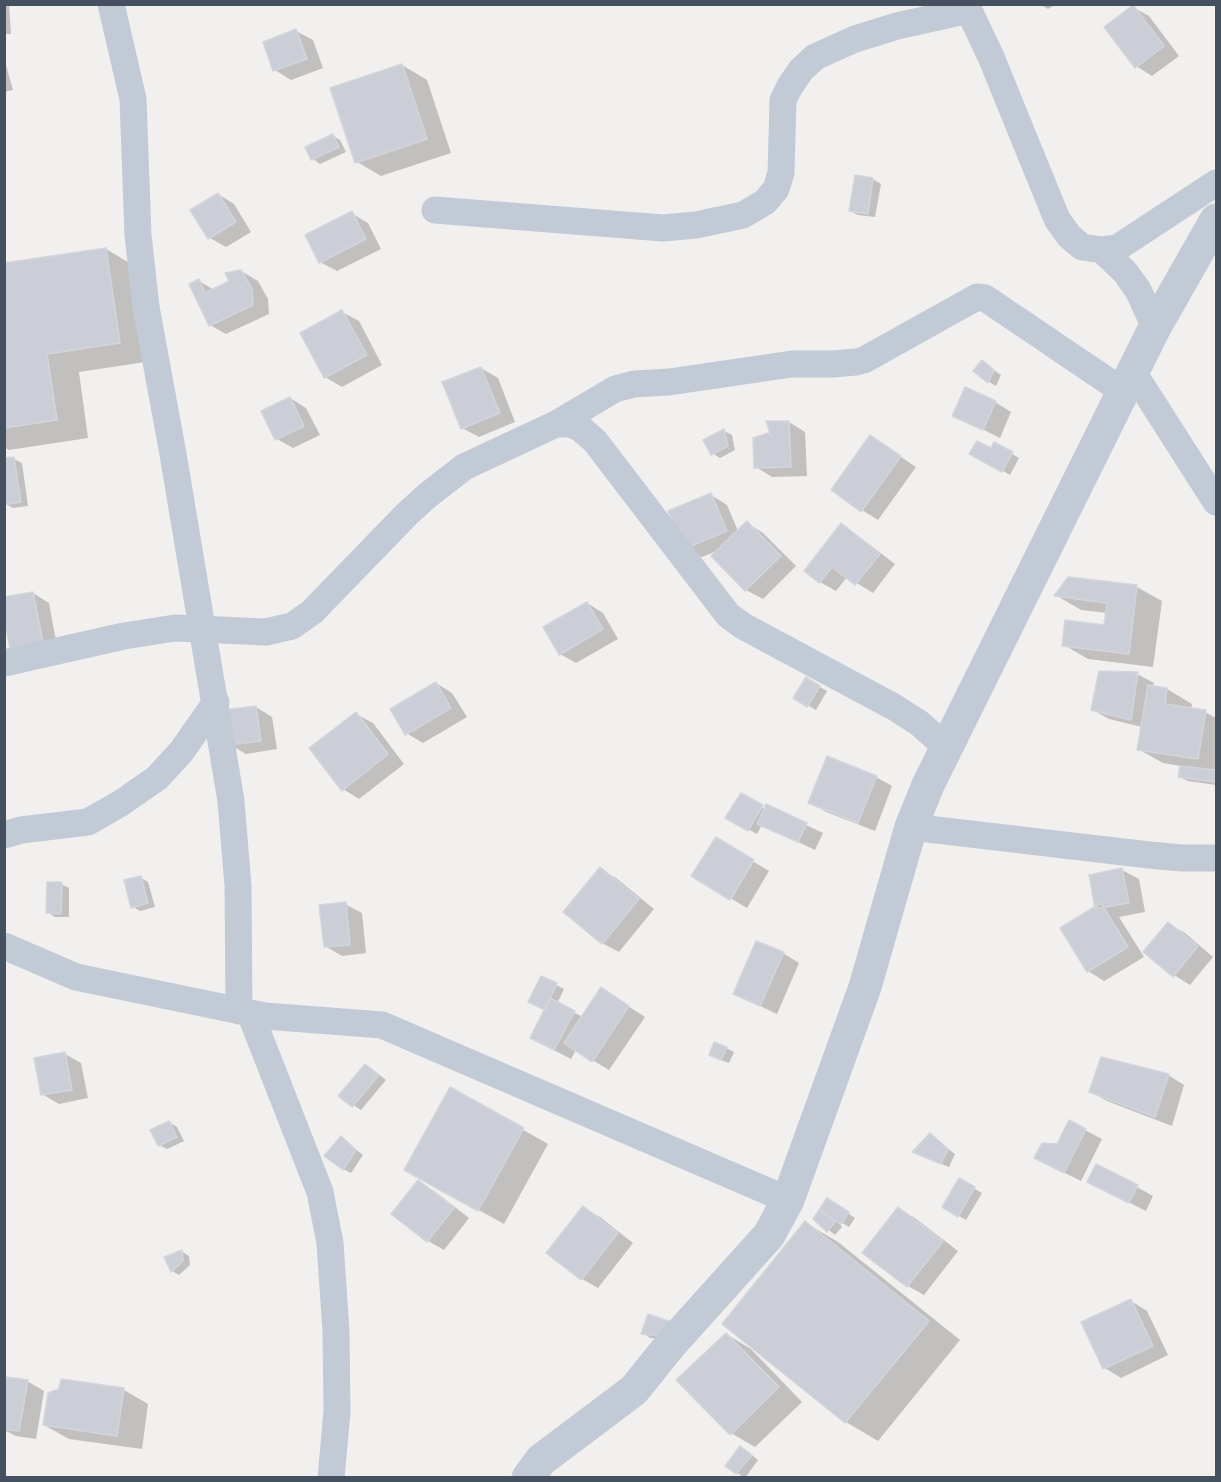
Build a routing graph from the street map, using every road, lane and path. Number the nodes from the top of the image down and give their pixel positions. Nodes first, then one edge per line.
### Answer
1 (111, 4) edge
2 (968, 7) edge
3 (1216, 183) edge
4 (435, 210) dead end
5 (1216, 220) edge
6 (1102, 250) junction
7 (1155, 327) junction
8 (1129, 382) junction
9 (556, 424) junction
10 (1216, 502) edge
11 (202, 629) junction
12 (4, 663) edge
13 (216, 702) junction
14 (945, 746) junction
15 (911, 827) junction
16 (4, 835) edge
17 (1216, 858) edge
18 (4, 946) edge
19 (244, 1012) junction
20 (788, 1200) junction
21 (332, 1478) edge
22 (528, 1478) edge

1 - 11 street
2 - 4 street
2 - 6 street
3 - 6 street
5 - 7 street
6 - 7 street
7 - 8 street
8 - 9 street
8 - 10 street
8 - 14 street
9 - 11 street
9 - 14 street
11 - 12 street
11 - 13 street
13 - 16 street
13 - 19 street
14 - 15 street
15 - 17 street
15 - 20 street
18 - 19 street
19 - 20 street
19 - 21 street
20 - 22 street

